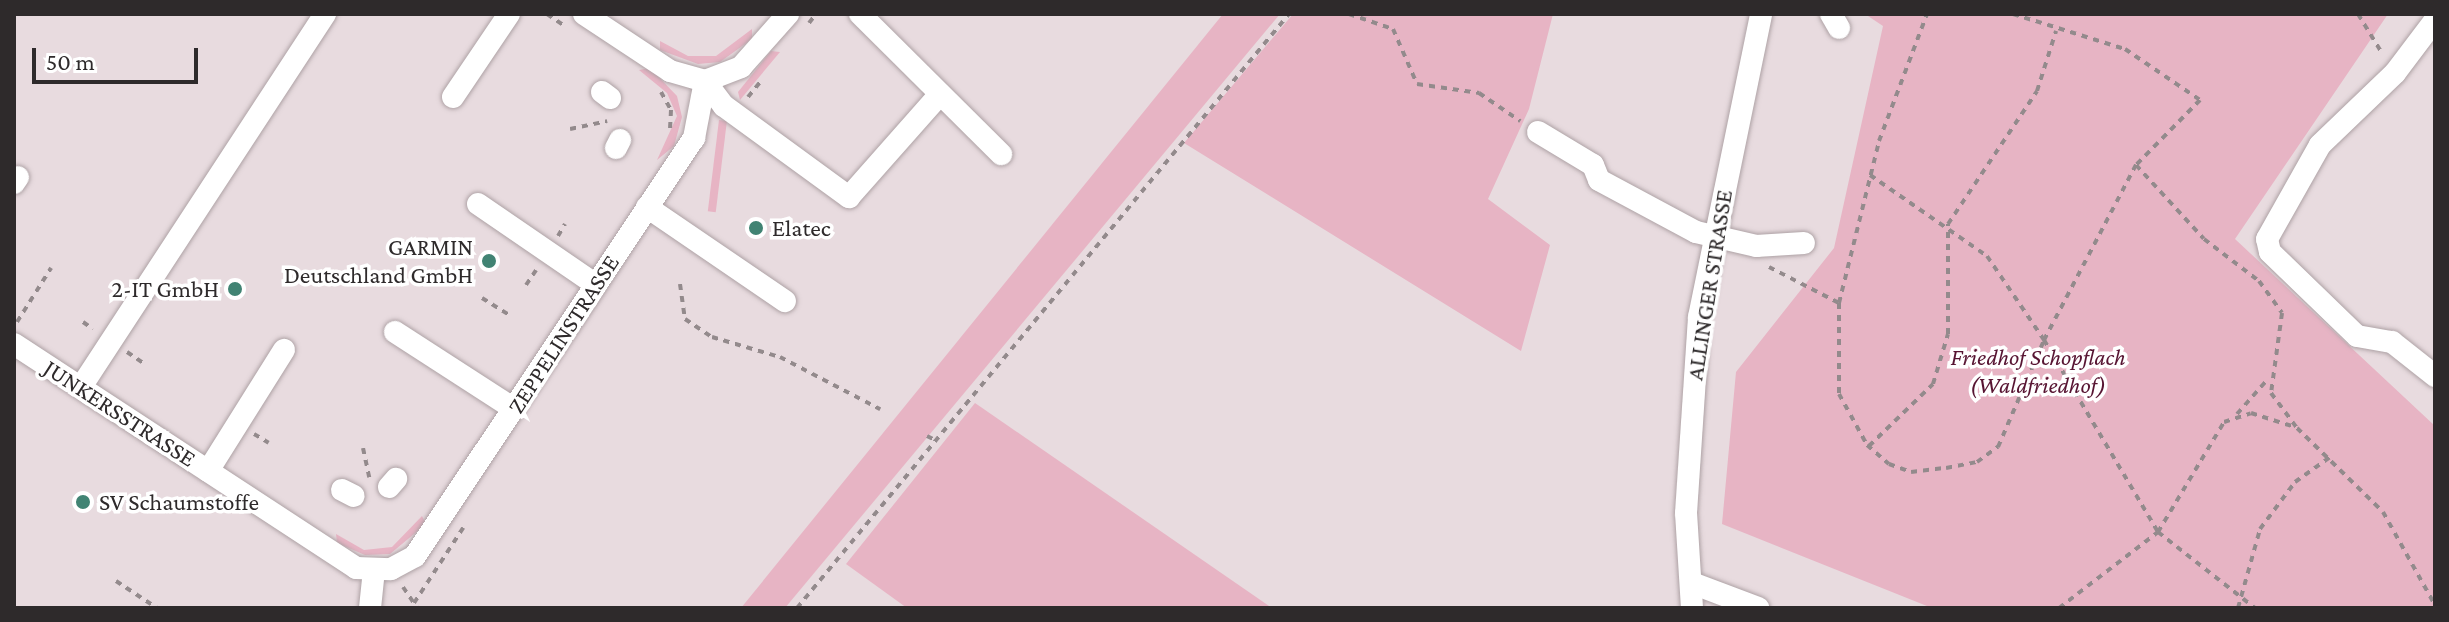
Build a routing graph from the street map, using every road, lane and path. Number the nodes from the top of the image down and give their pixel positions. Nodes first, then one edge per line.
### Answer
1 (325, 14) edge
2 (584, 14) edge
3 (788, 14) edge
4 (1289, 14) edge
5 (1349, 14) edge
6 (1761, 14) edge
7 (1927, 14) edge
8 (2013, 14) edge
9 (2358, 14) edge
10 (860, 18) edge
11 (2435, 20) edge
12 (503, 23) edge
13 (2056, 31) junction
14 (2395, 73) junction
15 (705, 81) junction
16 (940, 94) junction
17 (453, 97) dead end
18 (570, 129) dead end
19 (1538, 132) joint
20 (620, 135) dead end
21 (1001, 154) dead end
22 (2136, 165) junction
23 (1870, 175) junction
24 (1635, 187) dead end
25 (478, 204) dead end
26 (647, 207) junction
27 (1948, 224) junction
28 (1715, 232) junction
29 (1804, 243) dead end
30 (1756, 246) junction
31 (51, 268) dead end
32 (595, 284) junction
33 (680, 284) dead end
34 (482, 298) dead end
35 (785, 301) dead end
36 (1839, 303) junction
37 (508, 314) dead end
38 (18, 329) edge
39 (395, 332) dead end
40 (2044, 340) junction
41 (284, 350) dead end
42 (2435, 376) edge
43 (2268, 378) junction
44 (81, 387) junction
45 (514, 409) junction
46 (880, 409) dead end
47 (2235, 416) junction
48 (2297, 428) junction
49 (927, 436) dead end
50 (935, 440) junction
51 (1869, 446) junction
52 (363, 448) dead end
53 (2330, 457) junction
54 (208, 471) junction
55 (370, 487) dead end
56 (2158, 532) junction
57 (383, 571) junction
58 (116, 581) dead end
59 (1692, 583) junction
60 (2238, 599) junction
61 (2435, 605) edge
62 (157, 608) edge
63 (370, 608) edge
64 (797, 608) edge
65 (1692, 608) edge
66 (1758, 608) edge
67 (2059, 608) edge
68 (2238, 608) edge
69 (2255, 608) edge

1 - 44 street
2 - 15 street
3 - 15 street
4 - 50 path
5 - 19 path
6 - 28 street, ALLINGER STRASSE
7 - 23 path
8 - 13 path
9 - 14 path
10 - 16 street
11 - 14 street
12 - 17 street
13 - 22 path
13 - 27 path
14 - 42 street
15 - 16 street
15 - 26 street, ZEPPELINSTRASSE
16 - 21 street
18 - 20 path
19 - 28 street
22 - 40 path
22 - 43 path
23 - 27 path
23 - 36 path
24 - 28 street
25 - 32 street
26 - 32 street, ZEPPELINSTRASSE
26 - 35 street
27 - 40 path
27 - 51 path
28 - 30 street
28 - 59 street, ALLINGER STRASSE
29 - 30 street
30 - 36 path
31 - 38 path
32 - 45 street, ZEPPELINSTRASSE
33 - 46 path
34 - 37 path
36 - 51 path
38 - 44 street, JUNKERSSTRASSE
39 - 45 street
40 - 51 path
40 - 56 path
41 - 54 street
43 - 47 path
43 - 48 path
44 - 54 street, JUNKERSSTRASSE
45 - 57 street, ZEPPELINSTRASSE
47 - 48 path
47 - 56 path
48 - 53 path
49 - 50 path
50 - 64 path
52 - 55 path
53 - 60 path
53 - 61 path
54 - 57 street, JUNKERSSTRASSE
56 - 60 path
56 - 67 path
57 - 63 street
58 - 62 path
59 - 65 street, ALLINGER STRASSE
59 - 66 street
60 - 68 path
60 - 69 path

